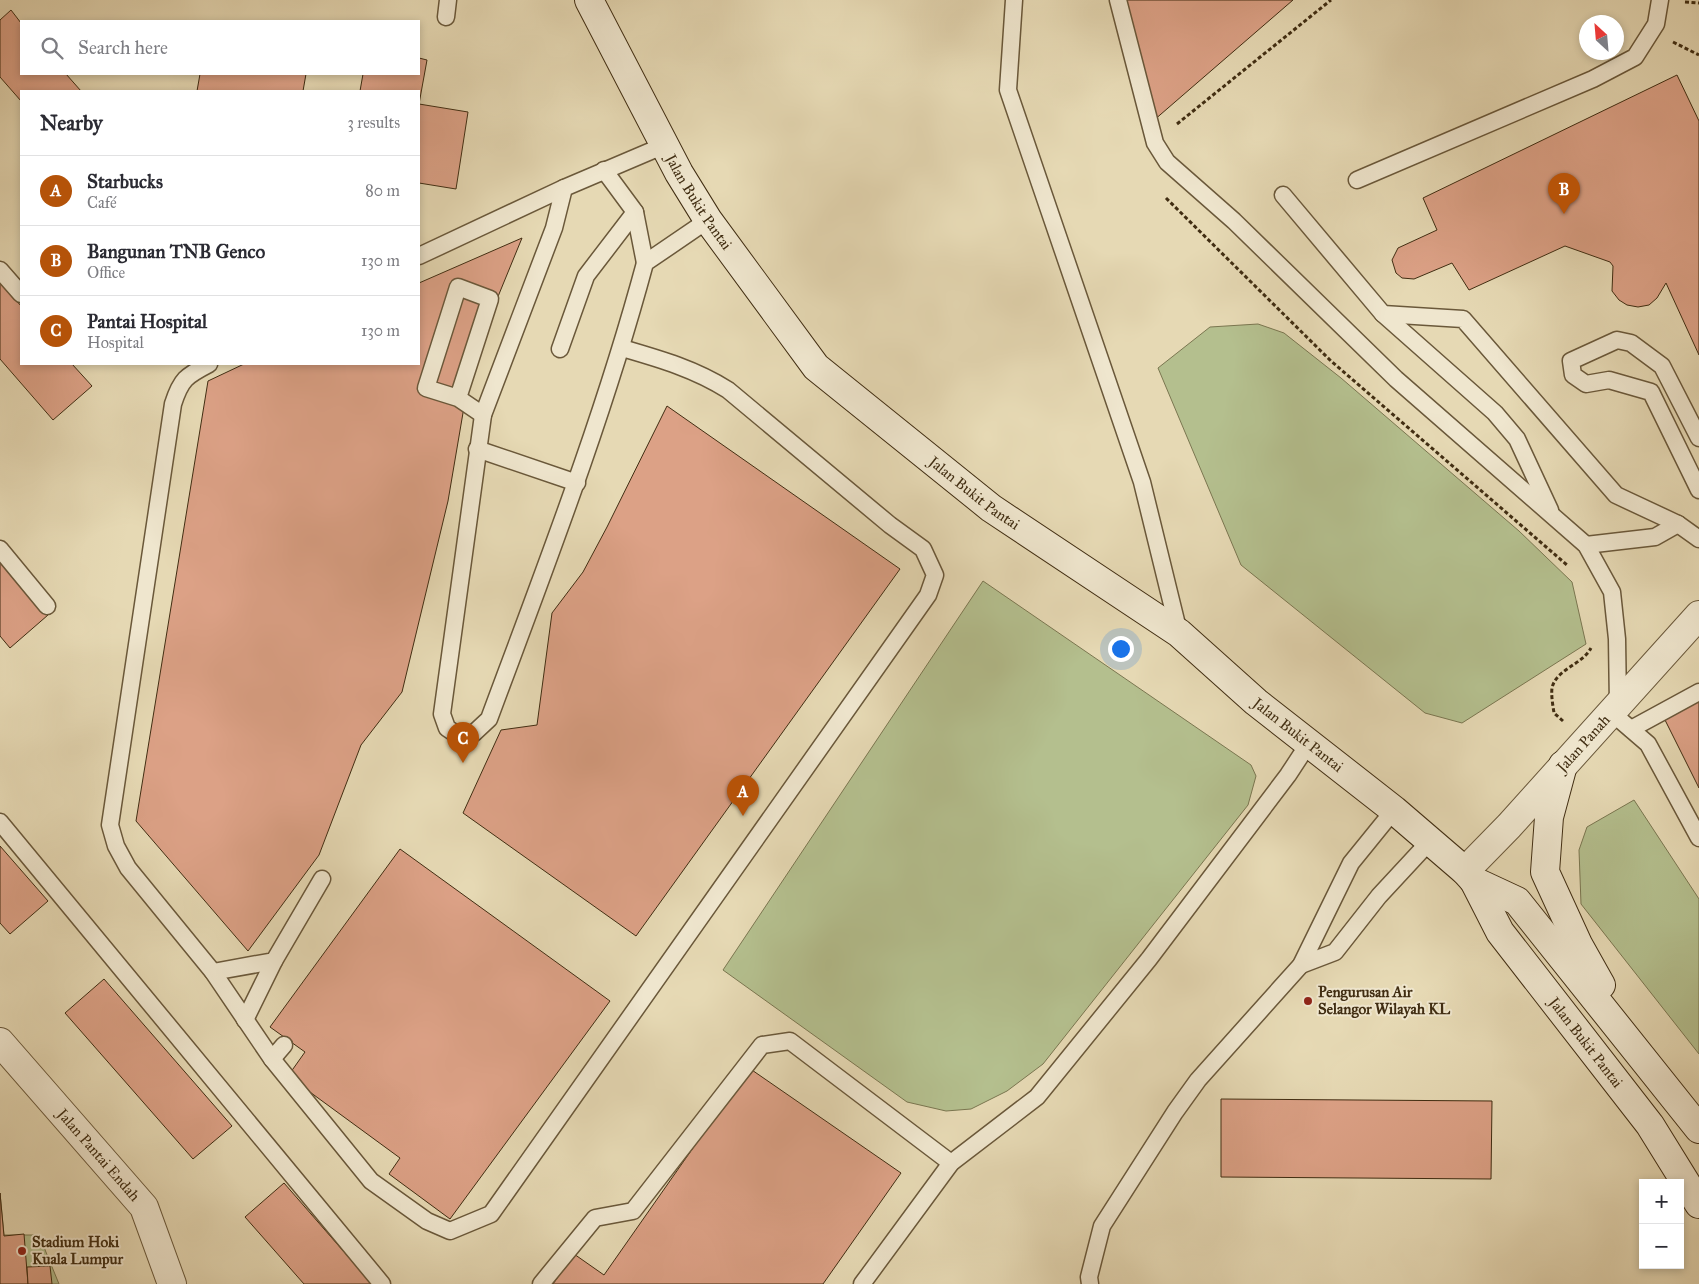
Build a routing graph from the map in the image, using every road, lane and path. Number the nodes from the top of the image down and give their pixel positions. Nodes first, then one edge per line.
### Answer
1 (448, 0) edge
2 (589, 0) edge
3 (1014, 0) edge
4 (1118, 0) edge
5 (1330, 0) edge
6 (1660, 0) edge
7 (446, 17) dead end
8 (1666, 38) dead end
9 (1699, 55) edge
10 (1155, 143) junction
11 (665, 145) junction
12 (604, 170) junction
13 (1357, 180) dead end
14 (564, 188) junction
15 (1162, 194) dead end
16 (1283, 196) dead end
17 (635, 212) junction
18 (708, 220) junction
19 (420, 256) edge
20 (645, 263) junction
21 (0, 270) edge
22 (20, 293) edge
23 (1383, 314) junction
24 (622, 348) junction
25 (560, 349) dead end
26 (206, 365) edge
27 (458, 398) junction
28 (483, 415) junction
29 (1699, 438) edge
30 (477, 449) junction
31 (577, 483) junction
32 (1699, 490) edge
33 (1553, 516) junction
34 (1678, 524) junction
35 (1699, 539) edge
36 (1586, 545) junction
37 (0, 549) edge
38 (1570, 568) dead end
39 (47, 606) dead end
40 (1699, 615) edge
41 (1179, 633) junction
42 (1596, 640) dead end
43 (1699, 692) edge
44 (1620, 716) junction
45 (1586, 740) junction
46 (1308, 743) junction
47 (1563, 766) junction
48 (1394, 810) junction
49 (0, 822) edge
50 (1699, 838) edge
51 (1430, 841) junction
52 (1469, 876) junction
53 (322, 879) dead end
54 (274, 961) junction
55 (1301, 965) junction
56 (213, 972) junction
57 (245, 1020) junction
58 (0, 1042) edge
59 (284, 1045) dead end
60 (1639, 1054) junction
61 (272, 1059) junction
62 (1699, 1129) edge
63 (952, 1163) junction
64 (1699, 1204) edge
65 (172, 1284) edge
66 (382, 1284) edge
67 (541, 1284) edge
68 (862, 1284) edge
69 (1090, 1284) edge

1 - 7 lane
2 - 11 street, Jalan Bukit Pantai
3 - 41 lane
4 - 10 lane
5 - 10 path
6 - 13 lane
8 - 9 path
10 - 33 lane
11 - 12 lane
11 - 18 street, Jalan Bukit Pantai
12 - 14 lane
12 - 17 lane
14 - 19 lane
14 - 28 lane
15 - 38 path
16 - 23 lane
17 - 20 lane
17 - 25 lane
18 - 20 lane
18 - 41 street, Jalan Bukit Pantai
20 - 24 lane
21 - 22 lane
23 - 33 lane
23 - 34 lane
24 - 31 lane
24 - 61 lane
26 - 56 lane
27 - 27 lane
27 - 28 lane
28 - 30 lane
29 - 32 lane
30 - 31 lane
30 - 31 lane
33 - 36 lane
34 - 35 lane
34 - 36 lane
36 - 44 lane
37 - 39 lane
40 - 44 street, Jalan Panah
41 - 46 street, Jalan Bukit Pantai
42 - 45 path
43 - 44 lane
44 - 45 street, Jalan Panah
44 - 50 lane
45 - 47 street, Jalan Panah
46 - 48 street, Jalan Bukit Pantai
46 - 63 lane
47 - 52 street, Jalan Panah
47 - 60 street
48 - 51 street, Jalan Bukit Pantai
48 - 55 lane
49 - 66 lane
51 - 52 street, Jalan Bukit Pantai
51 - 55 lane
52 - 60 street, Jalan Bukit Pantai
52 - 64 street, Jalan Bukit Pantai
53 - 54 lane
54 - 56 lane
54 - 57 lane
55 - 69 lane
56 - 57 lane
57 - 61 lane
58 - 65 street, Jalan Pantai Endah
59 - 61 lane
60 - 62 street, Jalan Bukit Pantai
63 - 67 lane
63 - 68 lane

